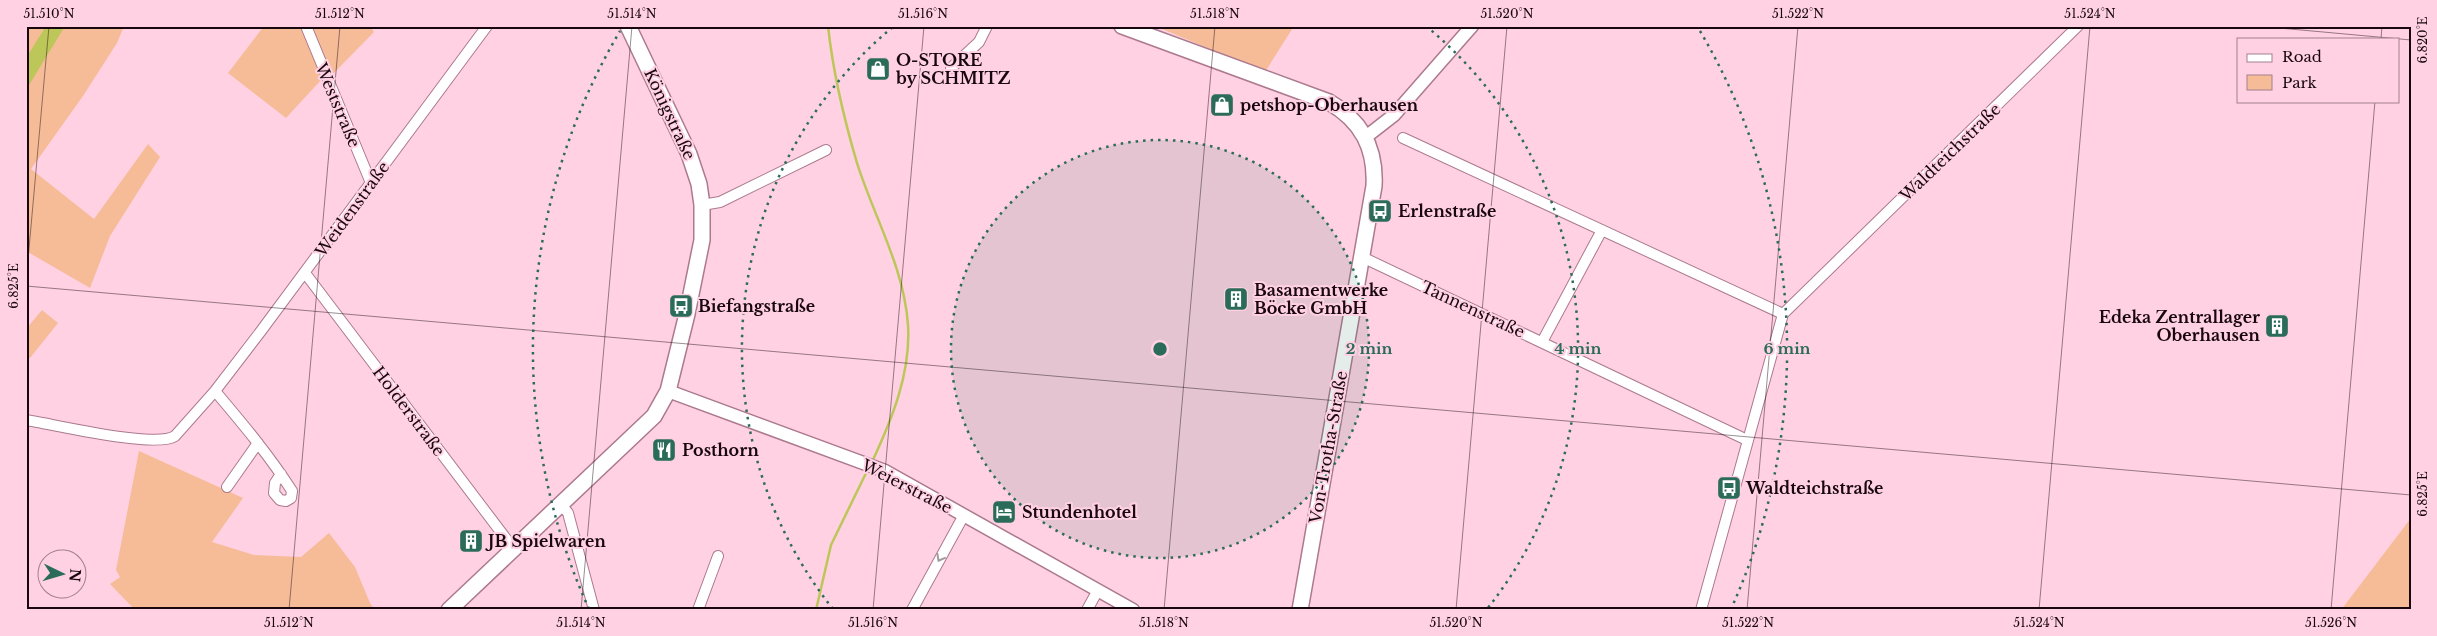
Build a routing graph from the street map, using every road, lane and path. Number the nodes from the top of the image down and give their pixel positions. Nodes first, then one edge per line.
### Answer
1 (306, 26) edge
2 (487, 26) edge
3 (628, 26) edge
4 (987, 26) edge
5 (1122, 26) edge
6 (1472, 26) edge
7 (2078, 26) edge
8 (951, 68) dead end
9 (1367, 136) junction
10 (1403, 138) dead end
11 (826, 150) dead end
12 (371, 183) junction
13 (702, 205) junction
14 (1602, 230) junction
15 (1362, 257) junction
16 (305, 273) junction
17 (1783, 314) junction
18 (1542, 342) junction
19 (215, 391) junction
20 (668, 391) junction
21 (26, 420) edge
22 (1747, 440) junction
23 (258, 443) junction
24 (281, 474) dead end
25 (227, 487) dead end
26 (561, 504) junction
27 (964, 515) junction
28 (513, 548) junction
29 (718, 556) dead end
30 (1098, 590) junction
31 (449, 610) edge
32 (594, 610) edge
33 (698, 610) edge
34 (912, 610) edge
35 (1087, 610) edge
36 (1134, 610) edge
37 (1300, 610) edge
38 (1701, 610) edge

1 - 12 street, Weststraße
2 - 12 street, Weidenstraße
3 - 13 main road, Königstraße
4 - 8 street
5 - 9 main road
6 - 9 street
7 - 17 street, Waldteichstraße
9 - 15 main road, Von-Trotha-Straße
10 - 14 street
11 - 13 street
12 - 16 street, Weidenstraße
13 - 20 main road
14 - 17 street
14 - 18 street
15 - 18 street, Tannenstraße
15 - 37 main road, Von-Trotha-Straße
16 - 19 street, Weidenstraße
16 - 28 street, Holderstraße
17 - 22 street, Waldteichstraße
18 - 22 street, Tannenstraße
19 - 21 street, Weidenstraße
19 - 23 street
20 - 26 main road
20 - 27 street, Weierstraße
22 - 38 street, Waldteichstraße
23 - 24 street
23 - 25 street
26 - 28 main road
26 - 32 street
27 - 30 street, Weierstraße
27 -> 34 street
28 - 31 main road
29 - 33 street
30 - 35 street
30 - 36 street, Weierstraße

